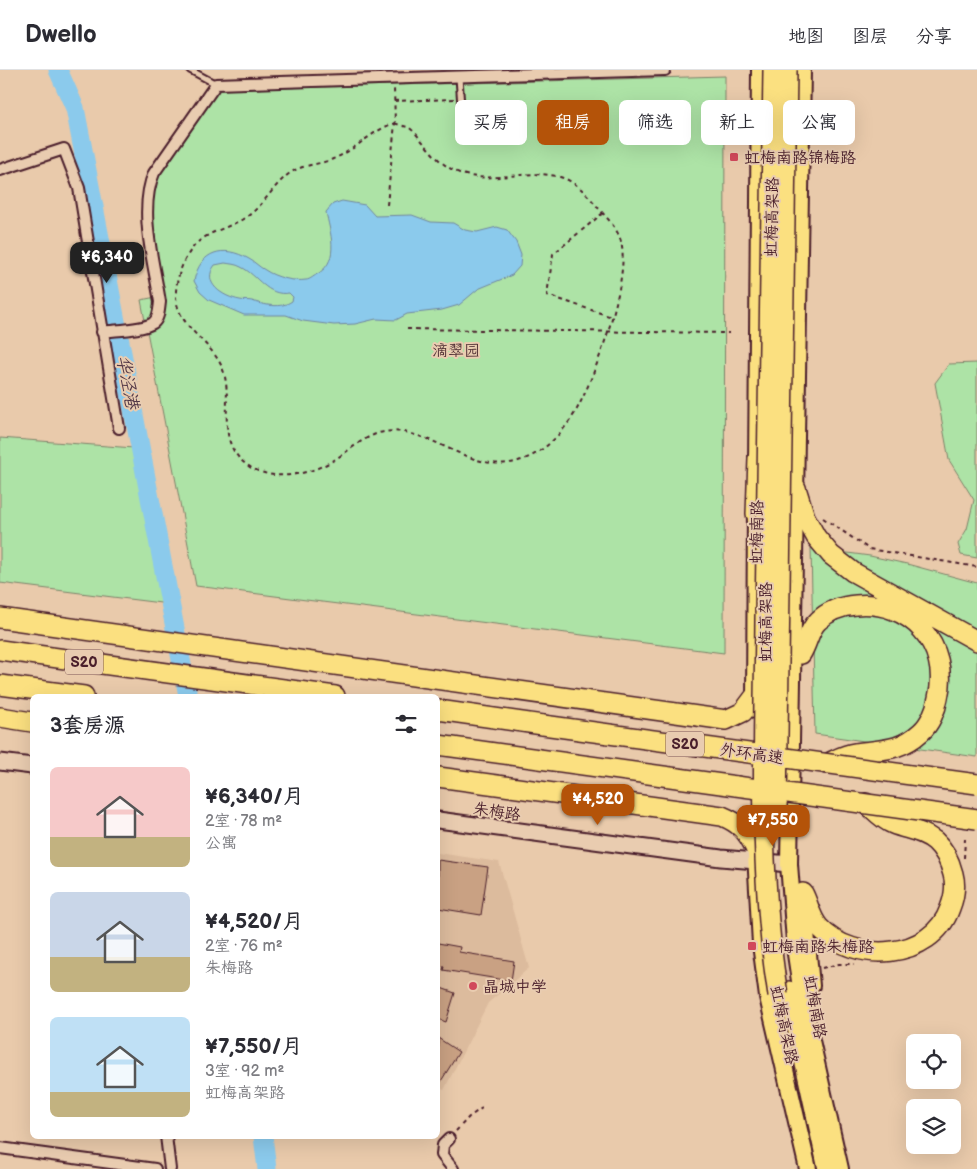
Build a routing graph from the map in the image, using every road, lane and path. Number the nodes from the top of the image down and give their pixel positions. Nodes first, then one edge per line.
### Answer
1 (190, 70) edge
2 (665, 70) edge
3 (760, 70) edge
4 (766, 70) edge
5 (773, 70) edge
6 (787, 70) edge
7 (802, 70) edge
8 (460, 76) junction
9 (393, 78) junction
10 (216, 84) junction
11 (461, 99) joint
12 (394, 102) junction
13 (462, 107) joint
14 (396, 124) junction
15 (0, 170) edge
16 (387, 205) dead end
17 (603, 213) junction
18 (612, 317) junction
19 (407, 329) dead end
20 (608, 331) junction
21 (102, 332) junction
22 (729, 333) dead end
23 (119, 428) dead end
24 (796, 488) junction
25 (756, 514) junction
26 (820, 516) dead end
27 (795, 521) junction
28 (977, 567) edge
29 (0, 618) edge
30 (970, 637) edge
31 (0, 650) edge
32 (801, 654) junction
33 (0, 685) edge
34 (69, 694) edge
35 (320, 694) edge
36 (754, 696) junction
37 (440, 710) edge
38 (0, 718) edge
39 (30, 722) edge
40 (440, 745) edge
41 (0, 762) edge
42 (826, 764) junction
43 (30, 766) edge
44 (440, 777) edge
45 (977, 784) edge
46 (866, 803) junction
47 (977, 819) edge
48 (440, 820) edge
49 (755, 854) junction
50 (789, 864) junction
51 (803, 893) junction
52 (482, 1108) dead end
53 (831, 1132) junction
54 (166, 1139) edge
55 (448, 1139) joint
56 (0, 1148) edge
57 (154, 1169) edge
58 (170, 1169) edge
59 (453, 1169) edge
60 (808, 1169) edge
61 (817, 1169) edge
62 (828, 1169) edge
63 (840, 1169) edge

1 - 10 lane
2 - 8 street
3 - 25 main road, 虹梅南路
4 - 25 highway
5 - 61 highway, 虹梅高架路, bridge
6 - 62 highway, 虹梅高架路, bridge
7 - 24 main road, 虹梅南路
8 - 9 street
8 - 11 lane
9 - 10 street
9 - 12 path
10 - 21 street
11 - 12 path
12 - 14 path
13 - 13 lane
14 - 16 path
14 - 17 path
14 - 20 path
15 - 21 street
17 - 18 path
17 - 18 path
18 - 20 path
19 - 20 path
20 - 22 path
21 - 23 street
24 - 27 main road, 虹梅南路
24 - 30 highway
25 - 36 main road, 虹梅南路
26 - 28 path
27 - 32 main road, 虹梅南路
27 - 50 main road, 虹梅南路
29 - 36 highway
31 - 35 highway, S20
32 - 42 highway
32 - 51 main road, 虹梅南路
33 - 34 highway, S20
36 - 49 main road, 虹梅南路
37 - 42 highway, 外环高速 / S20, bridge
38 - 39 highway
40 - 46 highway, S20, bridge
41 - 43 street
42 - 45 highway, 外环高速 / S20, bridge
44 - 49 highway
46 - 47 highway, S20, bridge
46 - 51 highway
48 - 49 street, 朱梅路
49 - 50 street, 朱梅路
49 - 60 main road, 虹梅南路
50 - 53 main road, 虹梅南路
51 - 53 main road, 虹梅南路
52 - 55 path
53 - 63 main road, 虹梅南路
54 - 58 street
55 - 59 street
56 - 57 street

